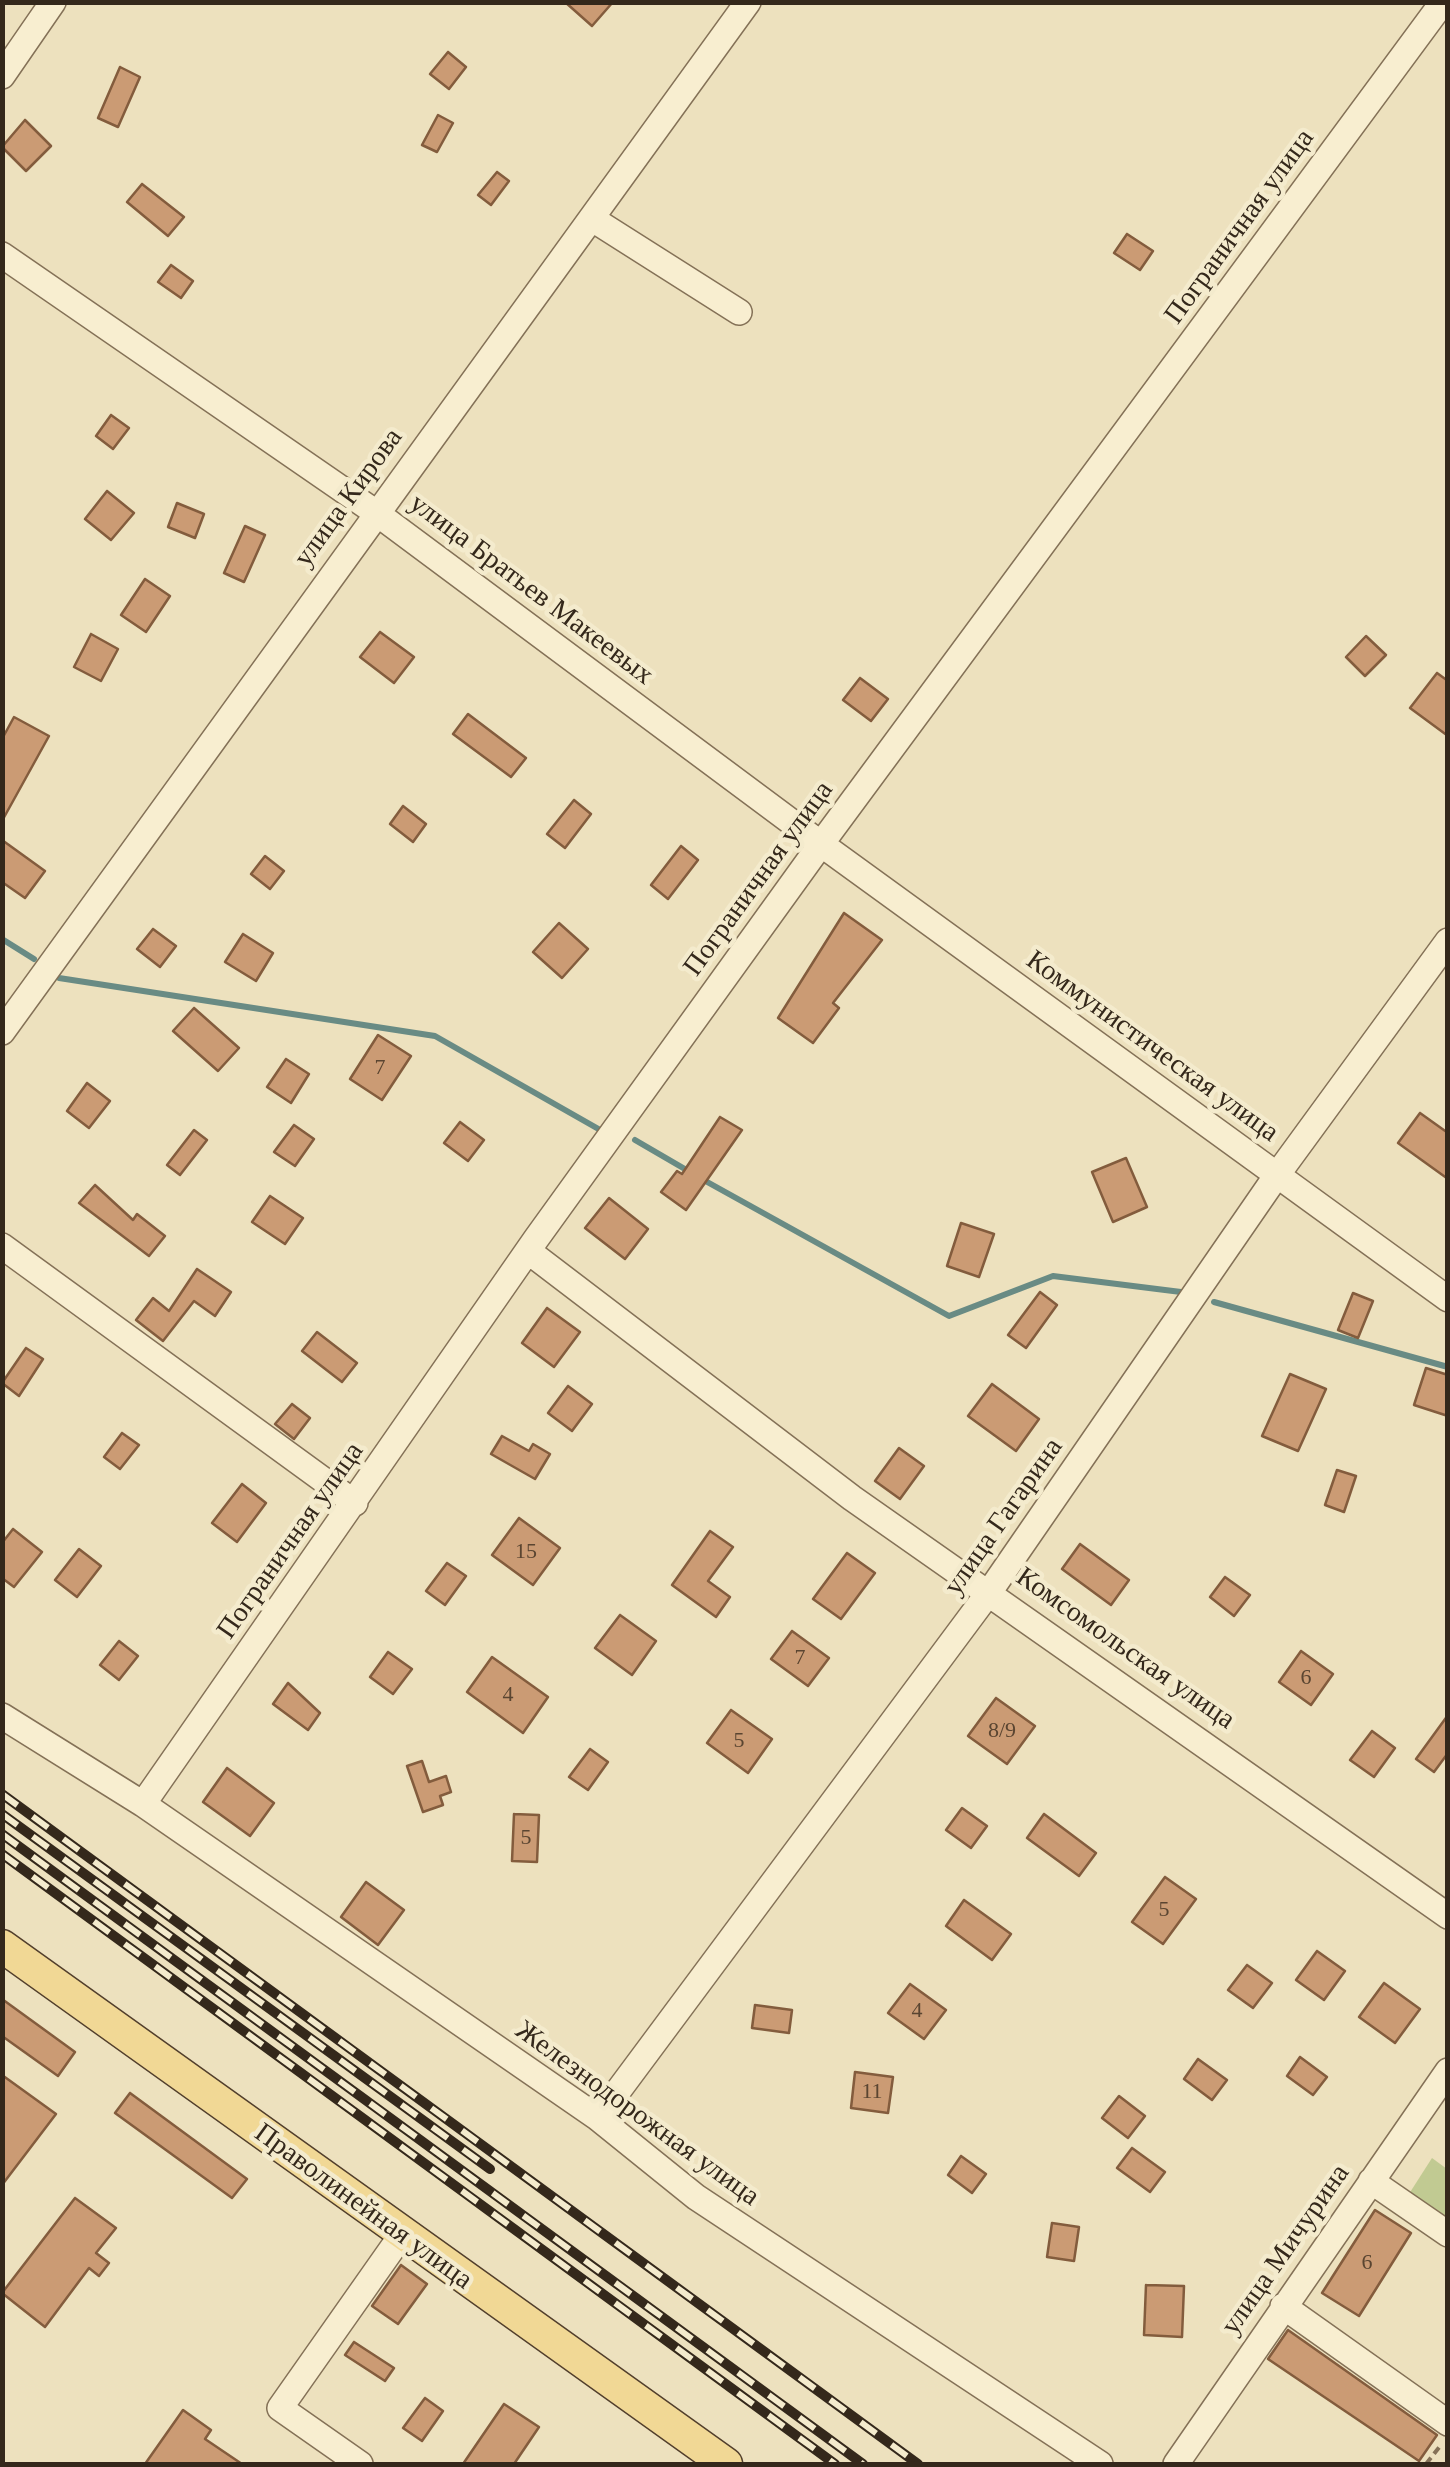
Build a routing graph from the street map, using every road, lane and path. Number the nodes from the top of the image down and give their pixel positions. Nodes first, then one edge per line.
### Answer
1 (53, 2) edge
2 (748, 2) edge
3 (1443, 2) edge
4 (2, 76) edge
5 (594, 220) junction
6 (2, 255) edge
7 (739, 312) dead end
8 (375, 512) junction
9 (821, 844) junction
10 (1448, 941) edge
11 (2, 1032) edge
12 (1278, 1175) junction
13 (2, 1246) edge
14 (528, 1251) junction
15 (1448, 1299) edge
16 (355, 1503) junction
17 (990, 1590) junction
18 (2, 1716) edge
19 (143, 1804) junction
20 (1448, 1916) edge
21 (2, 1946) edge
22 (1448, 2072) edge
23 (598, 2118) junction
24 (1371, 2180) junction
25 (1448, 2234) edge
26 (401, 2236) junction
27 (1283, 2306) junction
28 (1448, 2423) edge
29 (1448, 2438) edge
30 (360, 2464) edge
31 (726, 2464) edge
32 (1100, 2464) edge
33 (1176, 2464) edge
34 (1426, 2464) edge

1 - 4 street
2 - 5 street, улица Кирова
3 - 9 street, Пограничная улица
5 - 7 street
5 - 8 street, улица Кирова
6 - 8 street, улица Братьев Макеевых
8 - 9 street, улица Братьев Макеевых
8 - 11 street, улица Кирова
9 - 12 street, Коммунистическая улица
9 - 14 street, Пограничная улица
10 - 12 street, улица Гагарина
12 - 15 street, Коммунистическая улица
12 - 17 street, улица Гагарина
13 - 16 street
14 - 16 street, Пограничная улица
14 - 17 street, Комсомольская улица
16 - 19 street, Пограничная улица
17 - 20 street, Комсомольская улица
17 - 23 street, улица Гагарина
18 - 19 street, Железнодорожная улица
19 - 23 street, Железнодорожная улица
21 - 26 main road, Праволинейная улица
22 - 24 street, улица Мичурина
23 - 32 street, Железнодорожная улица
24 - 25 street
24 - 27 street, улица Мичурина
26 - 30 street
26 - 31 main road, Праволинейная улица
27 - 28 street
27 - 33 street, улица Мичурина
29 - 34 path

